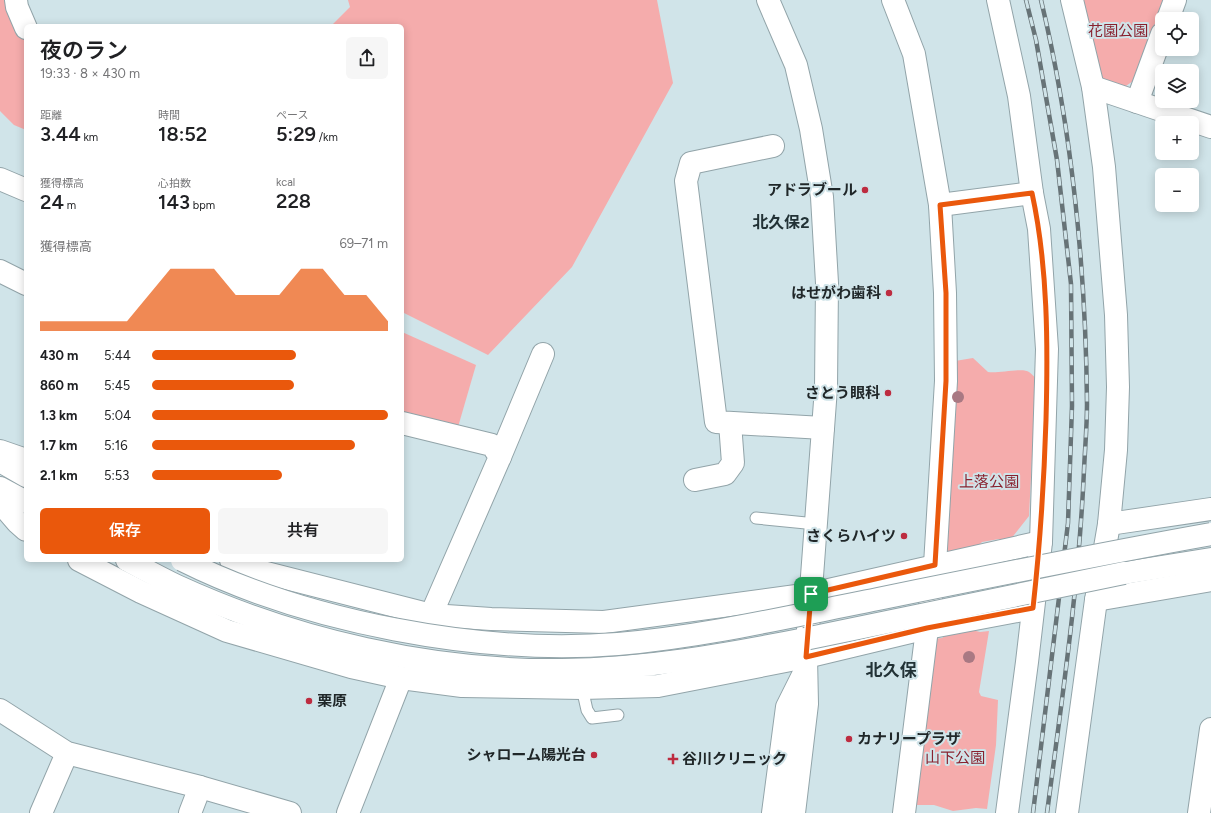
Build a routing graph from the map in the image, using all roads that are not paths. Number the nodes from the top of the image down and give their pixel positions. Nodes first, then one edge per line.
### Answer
1 (16, 0) edge
2 (768, 0) edge
3 (893, 0) edge
4 (998, 0) edge
5 (1072, 0) edge
6 (1175, 0) edge
7 (1171, 12) edge
8 (24, 24) edge
9 (1155, 53) edge
10 (1093, 86) junction
11 (1137, 102) junction
12 (1211, 127) edge
13 (773, 146) dead end
14 (0, 179) edge
15 (24, 189) edge
16 (1032, 193) junction
17 (940, 205) junction
18 (0, 271) edge
19 (24, 283) edge
20 (543, 354) dead end
21 (404, 423) edge
22 (730, 423) junction
23 (823, 428) junction
24 (0, 451) edge
25 (500, 457) junction
26 (24, 459) edge
27 (0, 461) edge
28 (24, 475) edge
29 (694, 480) dead end
30 (0, 488) edge
31 (24, 501) edge
32 (0, 502) edge
33 (1211, 508) edge
34 (756, 518) dead end
35 (816, 524) junction
36 (1109, 524) junction
37 (24, 528) edge
38 (1211, 534) edge
39 (1041, 542) junction
40 (1211, 559) edge
41 (84, 562) edge
42 (132, 562) edge
43 (187, 562) edge
44 (235, 562) edge
45 (935, 565) junction
46 (1211, 580) edge
47 (811, 594) junction
48 (1096, 600) junction
49 (1033, 608) junction
50 (431, 615) junction
51 (927, 628) junction
52 (806, 663) junction
53 (401, 678) junction
54 (582, 688) junction
55 (0, 710) edge
56 (618, 715) dead end
57 (1211, 729) edge
58 (67, 753) junction
59 (200, 787) junction
60 (41, 813) edge
61 (190, 813) edge
62 (290, 813) edge
63 (348, 813) edge
64 (773, 813) edge
65 (794, 813) edge
66 (904, 813) edge
67 (1007, 813) edge
68 (1068, 813) edge
69 (1199, 813) edge

1 - 8 street
2 - 23 street
3 - 17 street
4 - 16 street
5 - 10 street
6 - 7 street
9 - 11 street
10 - 11 street
10 - 36 street
11 - 12 street
13 - 22 street
14 - 15 street
16 - 17 street
16 - 39 street
17 - 45 street
18 - 19 street
20 - 25 street
21 - 25 street
22 - 23 street
22 - 29 street
23 - 35 street
24 - 26 street
25 - 50 street
27 - 28 street
30 - 31 street
32 - 37 street
33 - 36 street
34 - 35 lane
35 - 47 street
36 - 48 street
38 - 43 street, bridge
39 - 45 street
39 - 49 street
40 - 42 street, bridge
41 - 53 street
44 - 50 street
45 - 47 street
45 - 51 street
46 - 48 street
47 - 50 street
47 - 52 street
48 - 68 street
49 - 51 street
49 - 67 street
51 - 52 street
51 - 66 street
52 - 54 street
52 - 64 street
52 - 65 street
53 - 54 street
53 - 63 street
54 - 56 lane
55 - 58 street
57 - 69 street
58 - 59 street
58 - 60 street
59 - 61 street
59 - 62 street

